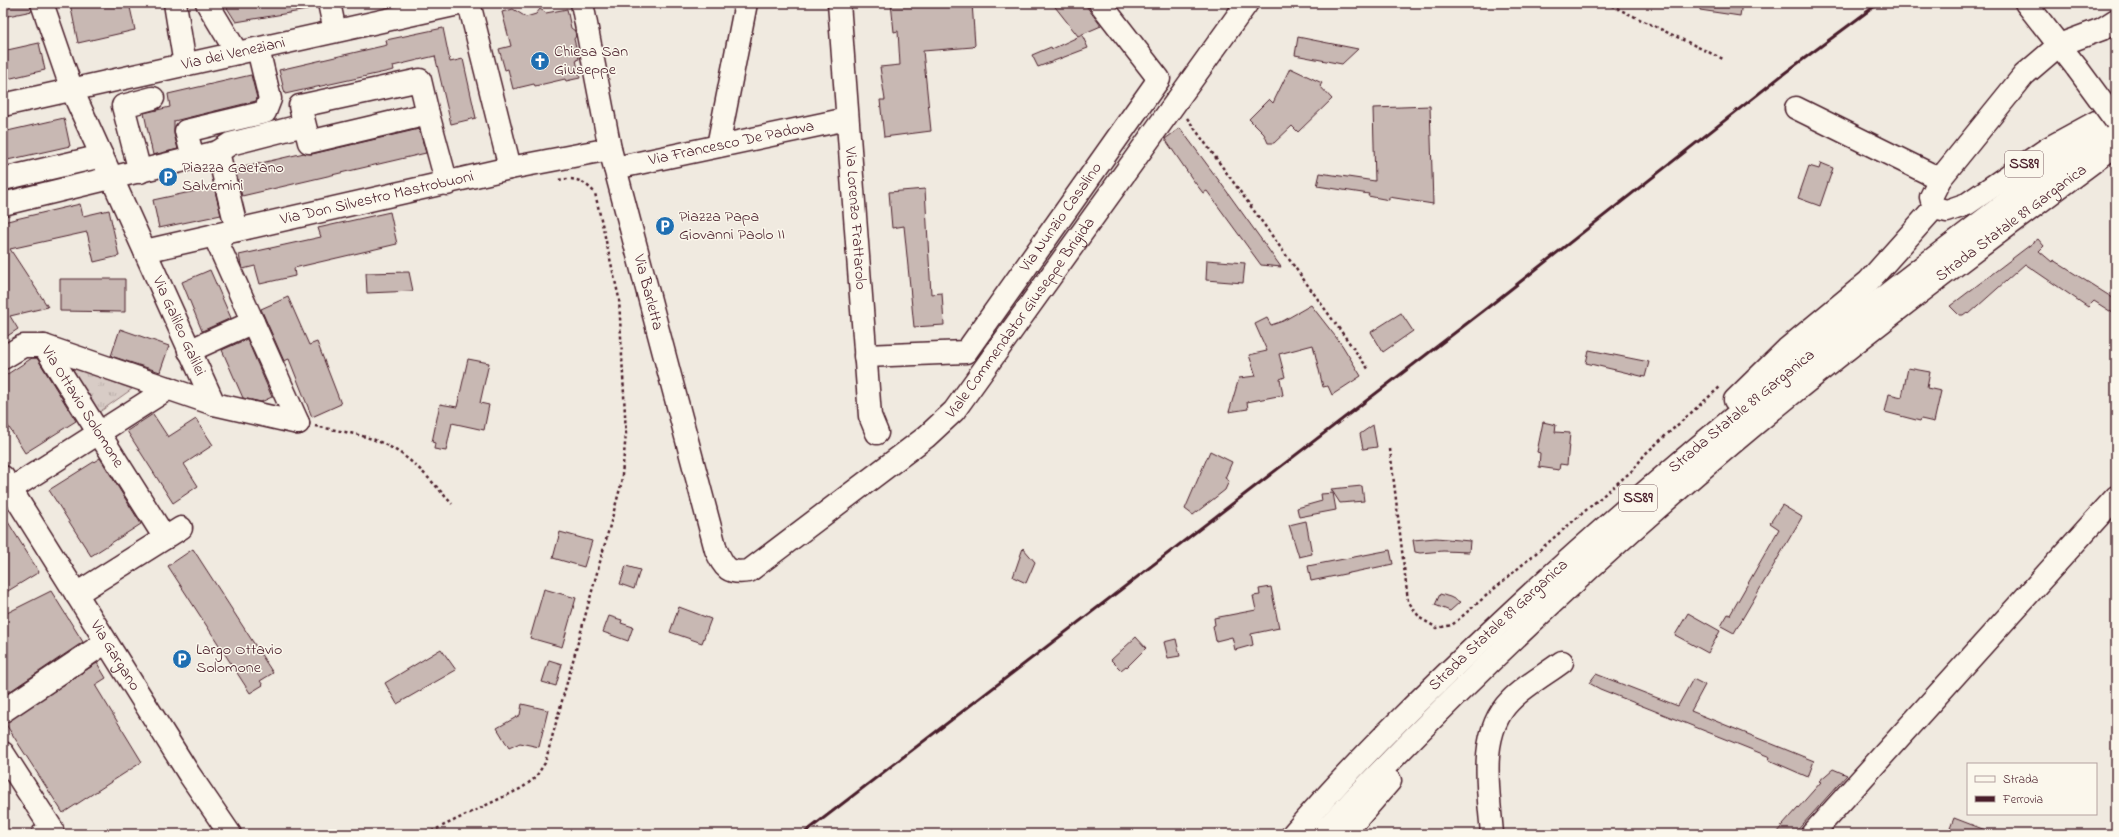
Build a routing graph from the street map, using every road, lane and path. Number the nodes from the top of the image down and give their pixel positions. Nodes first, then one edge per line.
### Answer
1 (42, 3) edge
2 (175, 3) edge
3 (207, 3) edge
4 (329, 3) edge
5 (463, 3) edge
6 (469, 3) edge
7 (582, 3) edge
8 (746, 3) edge
9 (838, 3) edge
10 (1100, 3) edge
11 (1247, 3) edge
12 (1606, 3) edge
13 (2026, 3) edge
14 (395, 10) edge
15 (2116, 20) edge
16 (335, 31) junction
17 (2059, 45) junction
18 (258, 49) junction
19 (237, 53) junction
20 (1725, 60) dead end
21 (185, 65) junction
22 (72, 90) junction
23 (153, 98) dead end
24 (1176, 103) junction
25 (3, 105) edge
26 (1796, 108) dead end
27 (2116, 112) edge
28 (428, 114) junction
29 (847, 119) junction
30 (2116, 121) edge
31 (304, 125) junction
32 (718, 146) junction
33 (2116, 146) edge
34 (218, 152) junction
35 (102, 156) junction
36 (193, 158) junction
37 (613, 158) junction
38 (510, 168) junction
39 (140, 172) junction
40 (3, 179) edge
41 (112, 179) junction
42 (1940, 179) junction
43 (549, 181) dead end
44 (447, 184) junction
45 (3, 204) edge
46 (1934, 208) junction
47 (237, 230) junction
48 (214, 235) junction
49 (144, 250) junction
50 (253, 322) junction
51 (44, 346) junction
52 (190, 351) junction
53 (865, 356) junction
54 (3, 358) edge
55 (1369, 370) dead end
56 (1725, 383) dead end
57 (169, 388) junction
58 (214, 404) junction
59 (298, 423) junction
60 (99, 433) junction
61 (877, 433) dead end
62 (1706, 439) junction
63 (1390, 449) dead end
64 (7, 483) edge
65 (2116, 497) edge
66 (452, 504) dead end
67 (735, 573) joint
68 (76, 594) junction
69 (1513, 639) junction
70 (106, 642) junction
71 (1562, 662) dead end
72 (3, 711) edge
73 (3, 753) edge
74 (43, 834) edge
75 (230, 834) edge
76 (426, 834) edge
77 (1292, 834) edge
78 (1321, 834) edge
79 (1344, 834) edge
80 (1492, 834) edge
81 (1812, 834) edge

1 - 22 main road, Via Galileo Galilei
2 - 21 main road
3 - 19 main road
4 - 16 main road
5 - 14 main road, Via dei Veneziani
6 - 38 main road
7 - 37 main road, Via Barletta
8 - 32 main road
9 - 29 main road, Via Lorenzo Frattarolo
10 - 53 main road, Via Nunzio Casalino
11 - 24 main road, Viale Commendator Giuseppe Brigida
12 - 20 path
13 - 17 main road
14 - 16 main road, Via dei Veneziani
15 - 17 main road
16 - 18 main road, Via dei Veneziani
17 - 30 main road, bridge
17 - 42 main road
18 - 19 main road, Via dei Veneziani
18 - 36 main road
19 - 21 main road, Via dei Veneziani
21 - 22 main road, Via dei Veneziani
22 - 25 main road, Via dei Veneziani
22 - 35 main road, Via Galileo Galilei
23 - 39 main road
24 - 55 path
24 - 67 main road, Viale Commendator Giuseppe Brigida
26 - 42 main road
27 - 46 main road, SS89
28 - 31 main road
28 - 31 main road
28 - 44 main road
29 - 32 main road, Via Francesco De Padova
29 - 53 main road, Via Lorenzo Frattarolo
30 - 62 main road, Strada Statale 89 Garganica / SS89
31 - 34 main road
32 - 37 main road, Via Francesco De Padova
33 - 69 main road, Strada Statale 89 Garganica / SS89
34 - 36 main road
34 - 47 main road
35 - 40 main road
35 - 41 main road, Via Galileo Galilei
36 - 39 main road
37 - 38 main road, Via Don Silvestro Mastrobuoni
37 - 67 main road, Via Barletta
38 - 44 main road, Via Don Silvestro Mastrobuoni
39 - 41 main road
41 - 45 main road
41 - 49 main road, Via Galileo Galilei
42 - 46 main road
43 - 76 path
44 - 47 main road, Via Don Silvestro Mastrobuoni
46 - 62 main road, SS89
47 - 48 main road, Via Don Silvestro Mastrobuoni
48 - 49 main road, Via Don Silvestro Mastrobuoni
48 - 50 main road
49 - 52 main road, Via Galileo Galilei
50 - 52 main road
50 - 59 main road
51 - 54 main road
51 - 57 main road, Via Ottavio Solomone
51 - 60 main road, Via Ottavio Solomone
52 - 58 main road, Via Galileo Galilei
53 - 61 main road, Via Lorenzo Frattarolo
56 - 63 path
57 - 58 main road, Via Ottavio Solomone
57 - 60 main road
58 - 59 main road
59 - 66 path
60 - 64 main road
60 - 68 main road, Via Ottavio Solomone
62 - 77 main road, Strada Statale 89 Garganica / SS89
64 - 68 main road, Via Gargano
65 - 81 main road
68 - 70 main road, Via Gargano
69 - 78 main road, Strada Statale 89 Garganica / SS89
69 - 79 main road
70 - 72 main road
70 - 75 main road, Via Gargano
71 - 80 main road
73 - 74 main road

